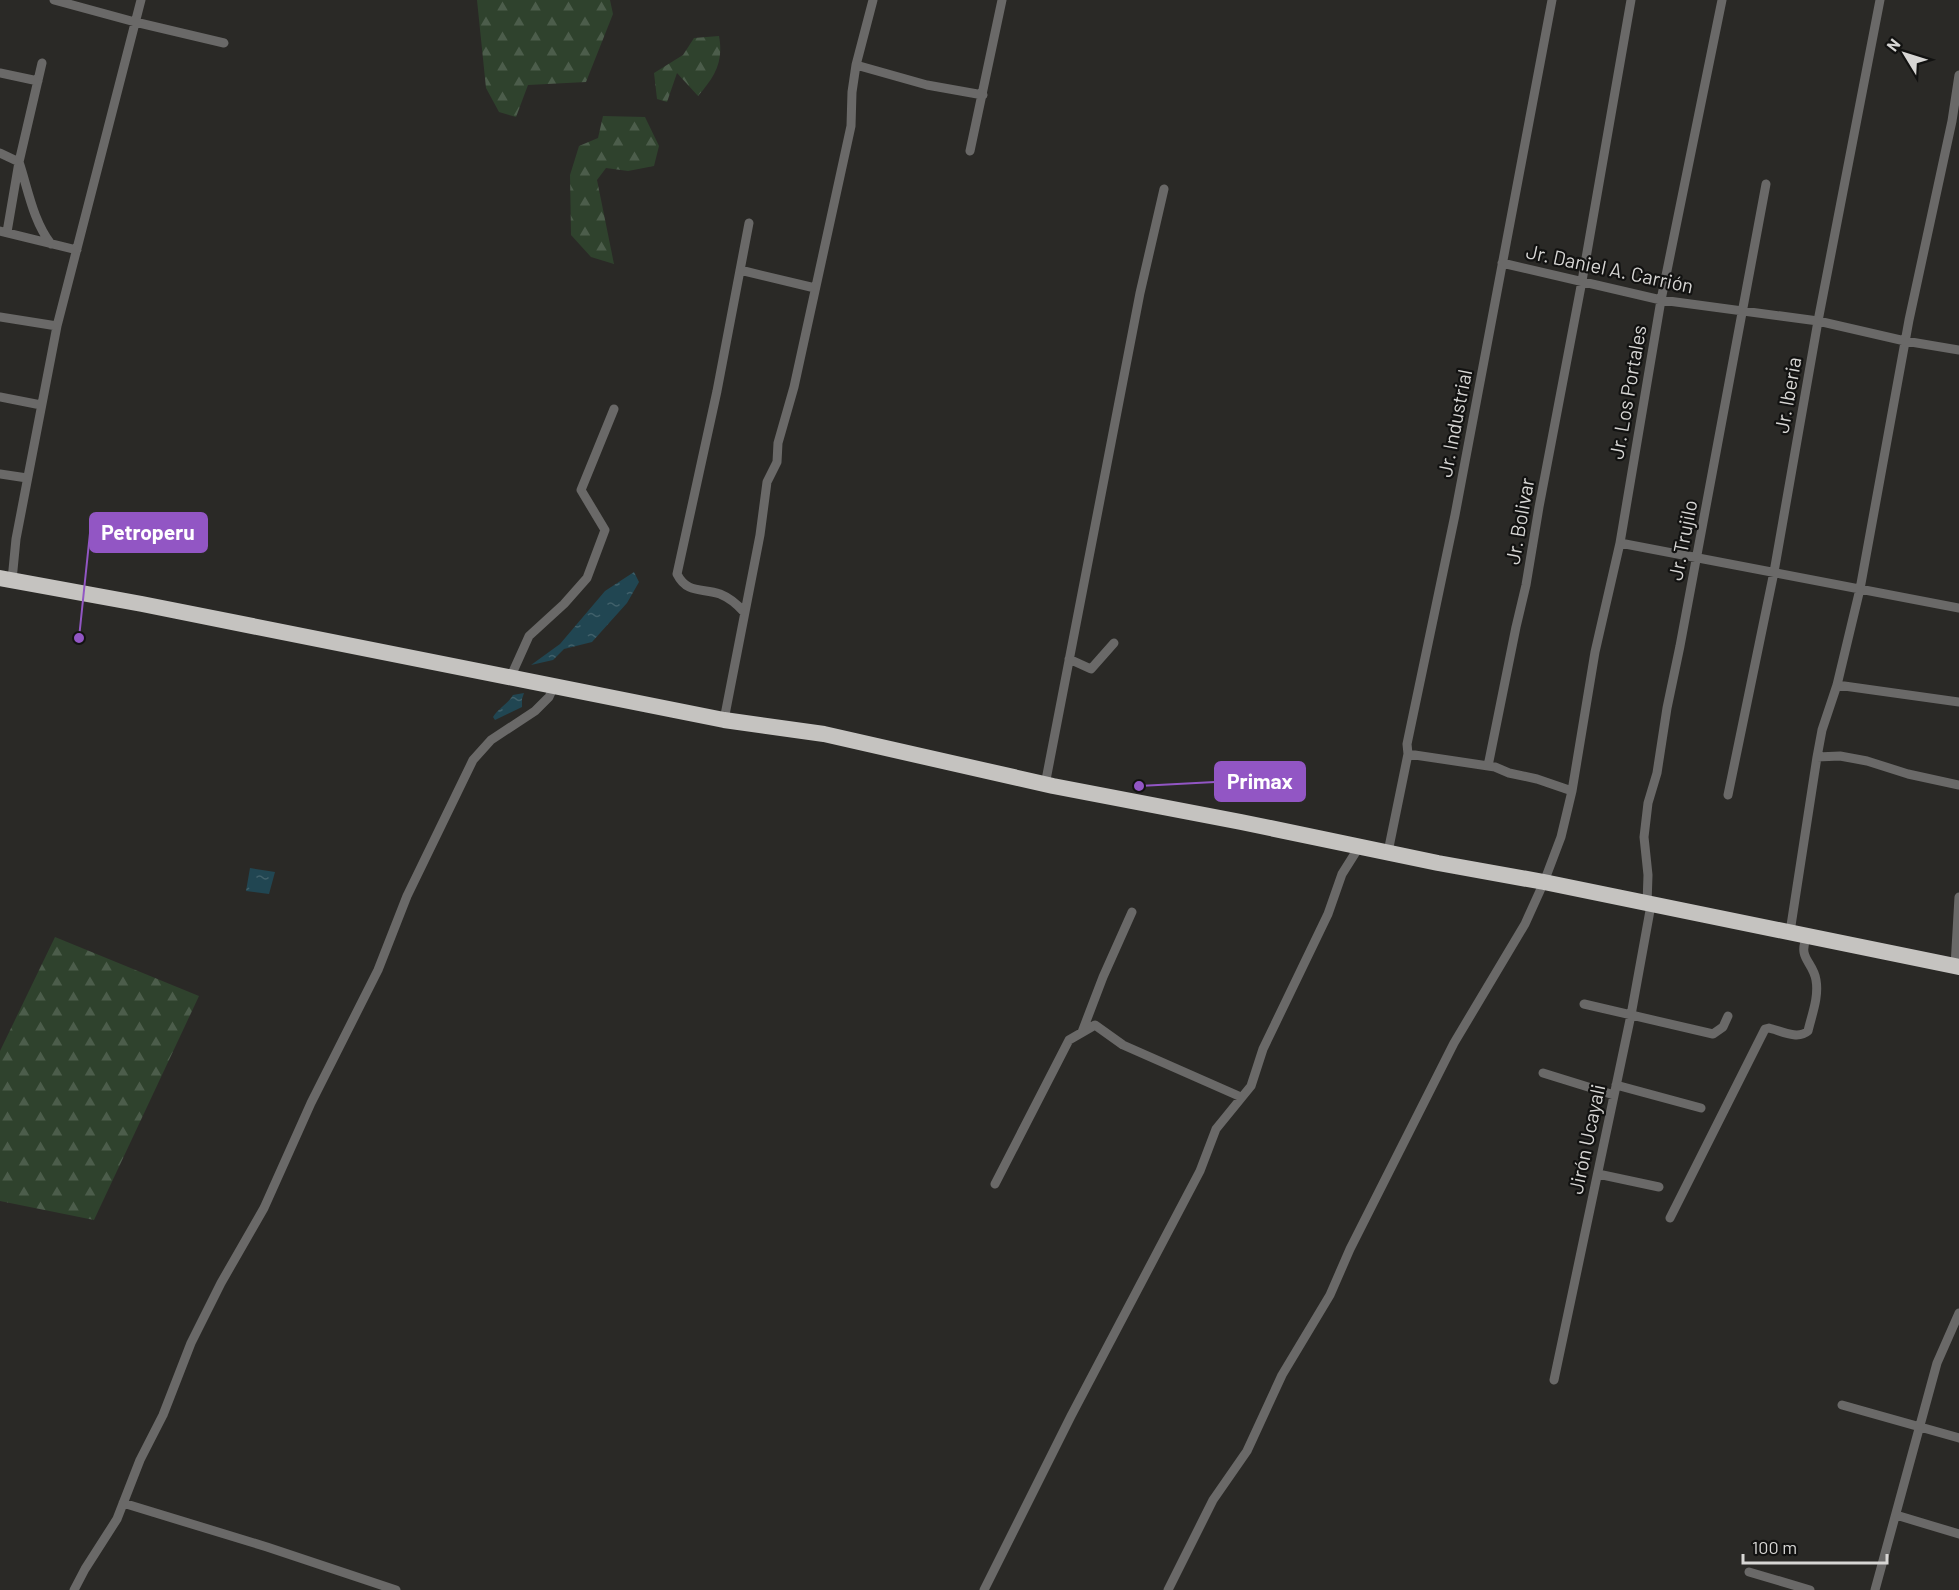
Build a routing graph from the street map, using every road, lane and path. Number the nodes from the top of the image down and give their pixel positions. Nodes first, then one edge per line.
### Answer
1 (54, 0) edge
2 (141, 0) edge
3 (873, 0) edge
4 (1002, 0) edge
5 (1552, 0) edge
6 (1631, 0) edge
7 (1722, 0) edge
8 (1880, 0) edge
9 (135, 22) junction
10 (224, 43) dead end
11 (42, 63) dead end
12 (856, 65) junction
13 (0, 73) edge
14 (1959, 75) edge
15 (38, 81) junction
16 (983, 95) junction
17 (970, 151) dead end
18 (0, 153) edge
19 (19, 162) junction
20 (1766, 184) dead end
21 (1164, 189) dead end
22 (748, 223) dead end
23 (3, 232) edge
24 (51, 244) junction
25 (77, 250) junction
26 (1502, 263) junction
27 (740, 270) junction
28 (1582, 281) junction
29 (815, 288) junction
30 (1661, 300) junction
31 (1743, 310) junction
32 (0, 317) edge
33 (1818, 321) junction
34 (57, 326) junction
35 (1905, 341) junction
36 (1959, 350) edge
37 (0, 397) edge
38 (41, 405) junction
39 (614, 409) dead end
40 (0, 474) edge
41 (27, 478) junction
42 (1620, 543) junction
43 (1697, 556) junction
44 (1774, 572) junction
45 (6, 579) edge
46 (1860, 589) junction
47 (1959, 608) edge
48 (744, 612) junction
49 (1114, 643) dead end
50 (1069, 659) junction
51 (511, 676) junction
52 (1837, 685) junction
53 (554, 686) junction
54 (1959, 702) edge
55 (724, 720) junction
56 (1408, 754) junction
57 (1817, 757) junction
58 (1488, 766) junction
59 (1045, 785) junction
60 (1959, 785) edge
61 (1572, 791) junction
62 (1728, 795) dead end
63 (1359, 847) junction
64 (1388, 852) junction
65 (1544, 882) junction
66 (1959, 897) edge
67 (1649, 904) junction
68 (1132, 912) dead end
69 (1790, 932) junction
70 (1807, 936) junction
71 (1957, 966) edge
72 (1584, 1004) dead end
73 (1631, 1015) junction
74 (1728, 1016) dead end
75 (1082, 1032) junction
76 (1543, 1073) dead end
77 (1616, 1085) junction
78 (1614, 1095) junction
79 (1241, 1097) junction
80 (1701, 1108) dead end
81 (1598, 1174) junction
82 (995, 1184) dead end
83 (1659, 1187) dead end
84 (1670, 1218) dead end
85 (1959, 1314) edge
86 (1554, 1380) dead end
87 (1842, 1405) dead end
88 (1920, 1427) junction
89 (1959, 1438) edge
90 (123, 1503) junction
91 (1896, 1515) junction
92 (1959, 1534) edge
93 (1749, 1572) dead end
94 (75, 1590) edge
95 (396, 1590) edge
96 (984, 1590) edge
97 (1168, 1590) edge
98 (1810, 1590) edge
99 (1875, 1590) edge

1 - 9 street
2 - 9 street
3 - 12 street
4 - 16 street
5 - 26 street, Jr. Industrial
6 - 28 street, Jr. Bolivar
7 - 30 street, Jr. Los Portales
8 - 33 street, Jr. Iberia
9 - 10 street
9 - 25 street
11 - 15 street
12 - 16 street
12 - 29 street
13 - 15 street
14 - 35 street
15 - 19 street
16 - 17 street
18 - 19 street
19 - 23 street
19 - 24 street
20 - 31 street, Jr. Trujilo
21 - 50 street
22 - 27 street
23 - 24 street
24 - 25 street
25 - 34 street
26 - 28 street, Jr. Daniel A. Carrión
26 - 56 street, Jr. Industrial
27 - 29 street
27 - 48 street
28 - 30 street, Jr. Daniel A. Carrión
28 - 58 street, Jr. Bolivar
29 - 48 street
30 - 31 street, Jr. Daniel A. Carrión
30 - 42 street, Jr. Los Portales
31 - 33 street, Jr. Daniel A. Carrión
31 - 43 street, Jr. Trujilo
32 - 34 street
33 - 35 street, Jr. Daniel A. Carrión
33 - 44 street, Jr. Iberia
34 - 38 street
35 - 36 street, Jr. Daniel A. Carrión
35 - 46 street
37 - 38 street
38 - 41 street
39 - 51 street
40 - 41 street
41 - 45 street
42 - 43 street
42 - 61 street, Jr. Los Portales
43 - 44 street
43 - 67 street, Jr. Trujilo
44 - 46 street
44 - 62 street, Jr. Iberia
45 - 51 highway
46 - 47 street
46 - 52 street
48 - 55 street
49 - 50 street
50 - 59 street
51 - 53 highway
52 - 54 street
52 - 57 street
53 - 55 highway
53 - 90 street
55 - 59 highway
56 - 58 street
56 - 64 street, Jr. Industrial
57 - 60 street
57 - 69 street
58 - 61 street
59 - 63 highway
61 - 65 street, Jr. Los Portales
63 - 64 highway
63 - 79 street
64 - 65 highway
65 - 67 highway
65 - 97 street, Jr. Los Portales
66 - 71 street
67 - 69 highway
67 - 73 street, Jirón Ucayali
68 - 75 street
69 - 70 highway
70 - 71 highway
70 - 84 street
72 - 73 street
73 - 74 street
73 - 77 street, Jirón Ucayali
75 - 79 street
75 - 82 street
76 - 78 street
77 - 78 street, Jirón Ucayali
77 - 80 street
78 - 81 street, Jirón Ucayali
79 - 96 street
81 - 83 street
81 - 86 street, Jirón Ucayali
85 - 88 street
87 - 88 street
88 - 89 street
88 - 91 street
90 - 94 street
90 - 95 street
91 - 92 street
91 - 99 street
93 - 98 street

